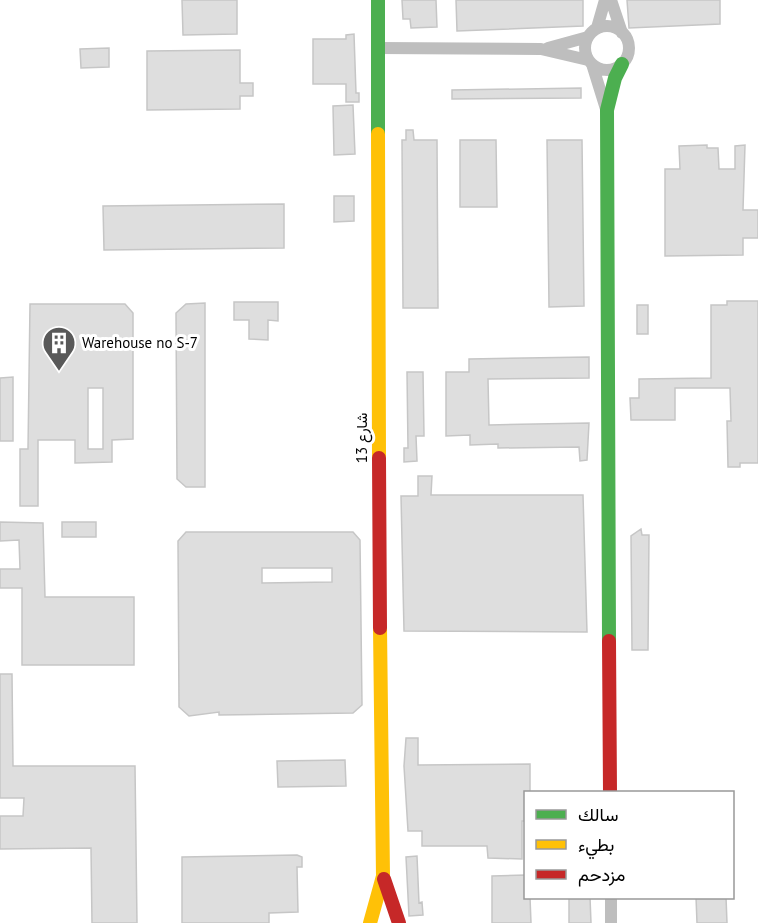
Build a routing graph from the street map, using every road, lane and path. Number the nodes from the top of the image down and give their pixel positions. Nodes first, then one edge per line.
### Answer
1 (378, 0) edge
2 (605, 0) edge
3 (611, 0) edge
4 (593, 32) junction
5 (622, 33) junction
6 (378, 48) junction
7 (541, 49) junction
8 (590, 62) junction
9 (622, 64) junction
10 (607, 110) junction
11 (610, 791) edge
12 (383, 876) junction
13 (611, 899) edge
14 (370, 923) edge
15 (399, 923) edge
16 (611, 923) edge

1 - 6 street, شارع 13
2 - 4 street
3 - 5 street
4 - 5 street
4 - 7 street
4 - 8 street
5 - 9 street
6 - 7 street
6 - 12 street, شارع 13
7 - 8 street
8 - 9 street
8 - 10 street
9 - 10 street
10 - 11 street
12 - 14 street, شارع 13
12 - 15 street, شارع 13
13 - 16 street

